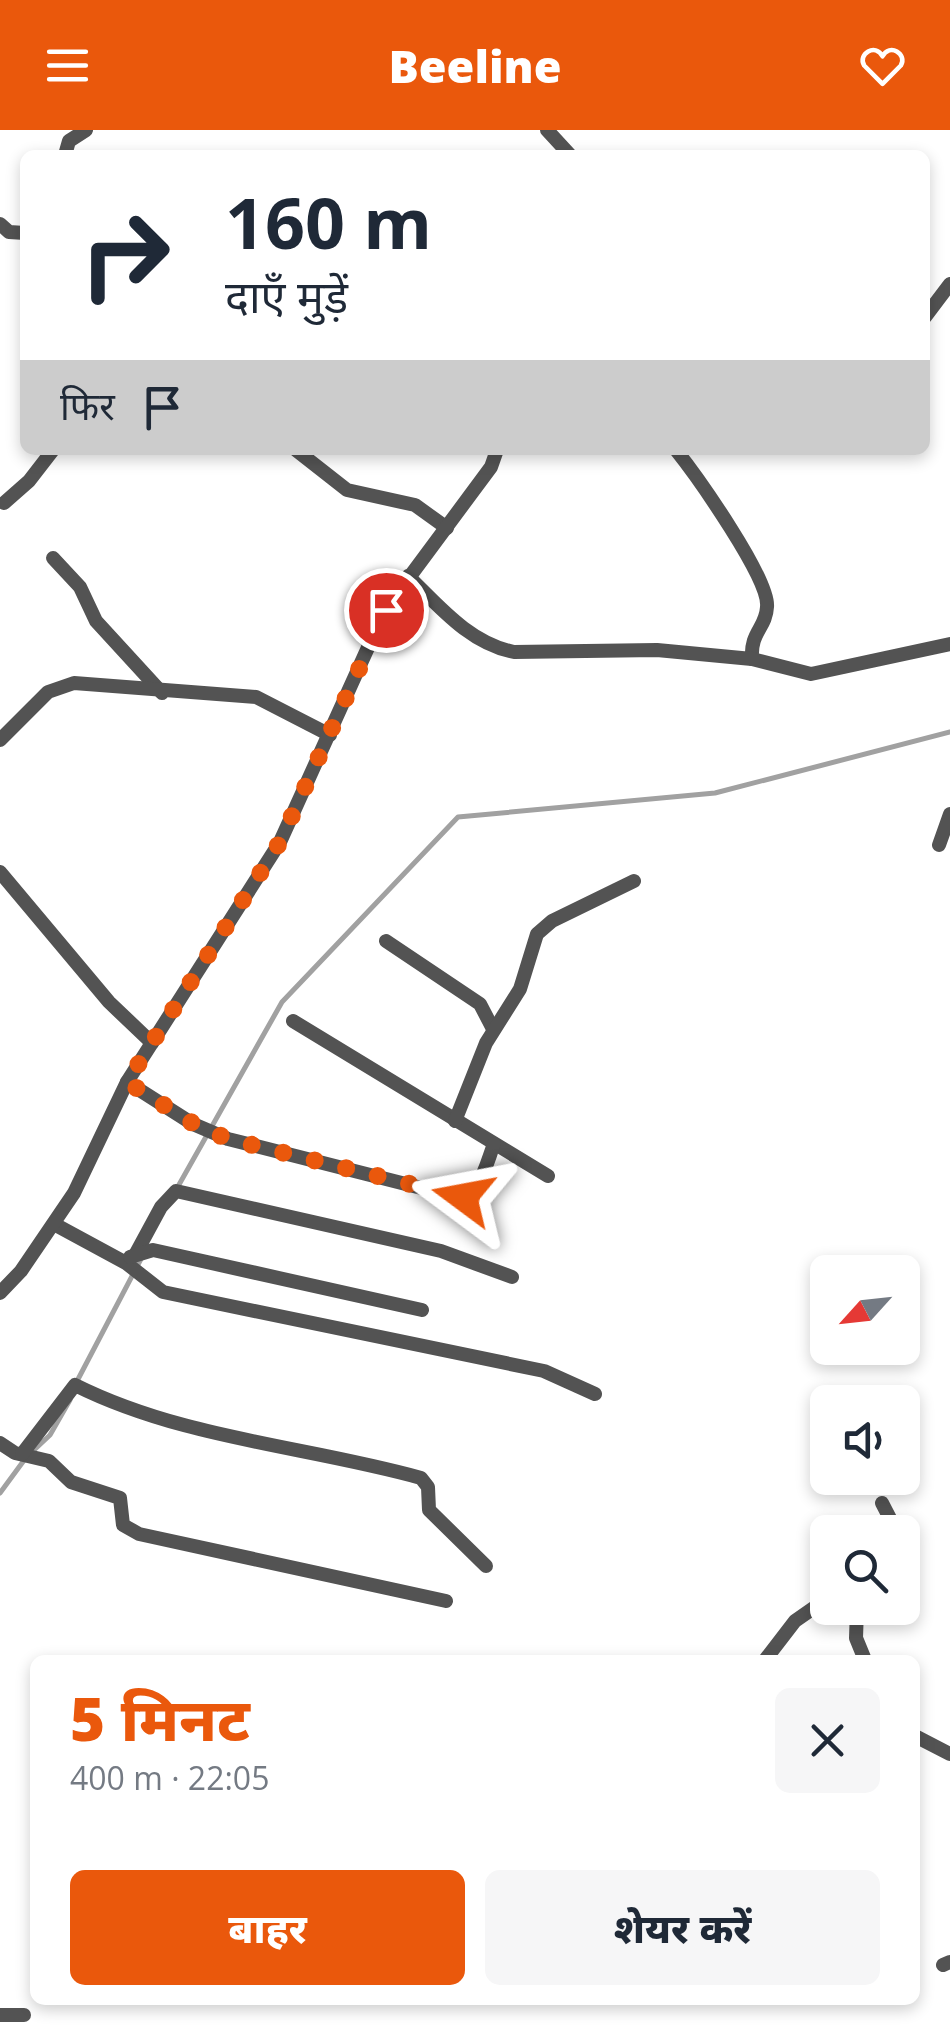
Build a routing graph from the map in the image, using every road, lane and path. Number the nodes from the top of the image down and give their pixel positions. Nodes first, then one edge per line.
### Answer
1 (86, 130) edge
2 (547, 130) edge
3 (66, 150) edge
4 (565, 150) edge
5 (950, 284) edge
6 (930, 310) edge
7 (50, 455) edge
8 (302, 455) edge
9 (495, 455) edge
10 (680, 455) edge
11 (4, 503) dead end
12 (447, 528) junction
13 (53, 558) dead end
14 (408, 576) junction
15 (950, 644) edge
16 (752, 659) junction
17 (162, 693) junction
18 (330, 734) junction
19 (0, 740) edge
20 (950, 814) edge
21 (939, 845) dead end
22 (0, 872) edge
23 (634, 881) dead end
24 (386, 941) dead end
25 (293, 1021) dead end
26 (493, 1029) junction
27 (152, 1043) junction
28 (127, 1082) junction
29 (456, 1120) junction
30 (494, 1144) junction
31 (548, 1176) dead end
32 (54, 1224) junction
33 (128, 1258) junction
34 (512, 1277) dead end
35 (0, 1293) edge
36 (422, 1310) dead end
37 (595, 1394) dead end
38 (0, 1443) edge
39 (22, 1454) junction
40 (882, 1503) dead end
41 (888, 1515) edge
42 (486, 1566) dead end
43 (446, 1601) dead end
44 (810, 1610) edge
45 (857, 1625) edge
46 (769, 1655) edge
47 (864, 1655) edge
48 (920, 1739) edge
49 (950, 1754) edge
50 (0, 2014) edge
51 (24, 2015) dead end

1 - 3 street
2 - 4 street
5 - 6 street
7 - 11 street
8 - 12 street
9 - 12 street
10 - 16 street
12 - 14 street
13 - 17 street
14 - 16 street
14 - 18 street
15 - 16 street
17 - 18 street
17 - 19 street
18 - 27 street
20 - 21 street
22 - 27 street
23 - 26 street
24 - 26 street
25 - 29 street
26 - 29 street
27 - 28 street
28 - 30 street
28 - 32 street
29 - 30 street
30 - 31 street
32 - 33 street
32 - 35 street
33 - 34 street
33 - 36 street
33 - 37 street
38 - 39 street
39 - 42 street
39 - 43 street
40 - 41 street
44 - 46 street
45 - 47 street
48 - 49 street
50 - 51 street

